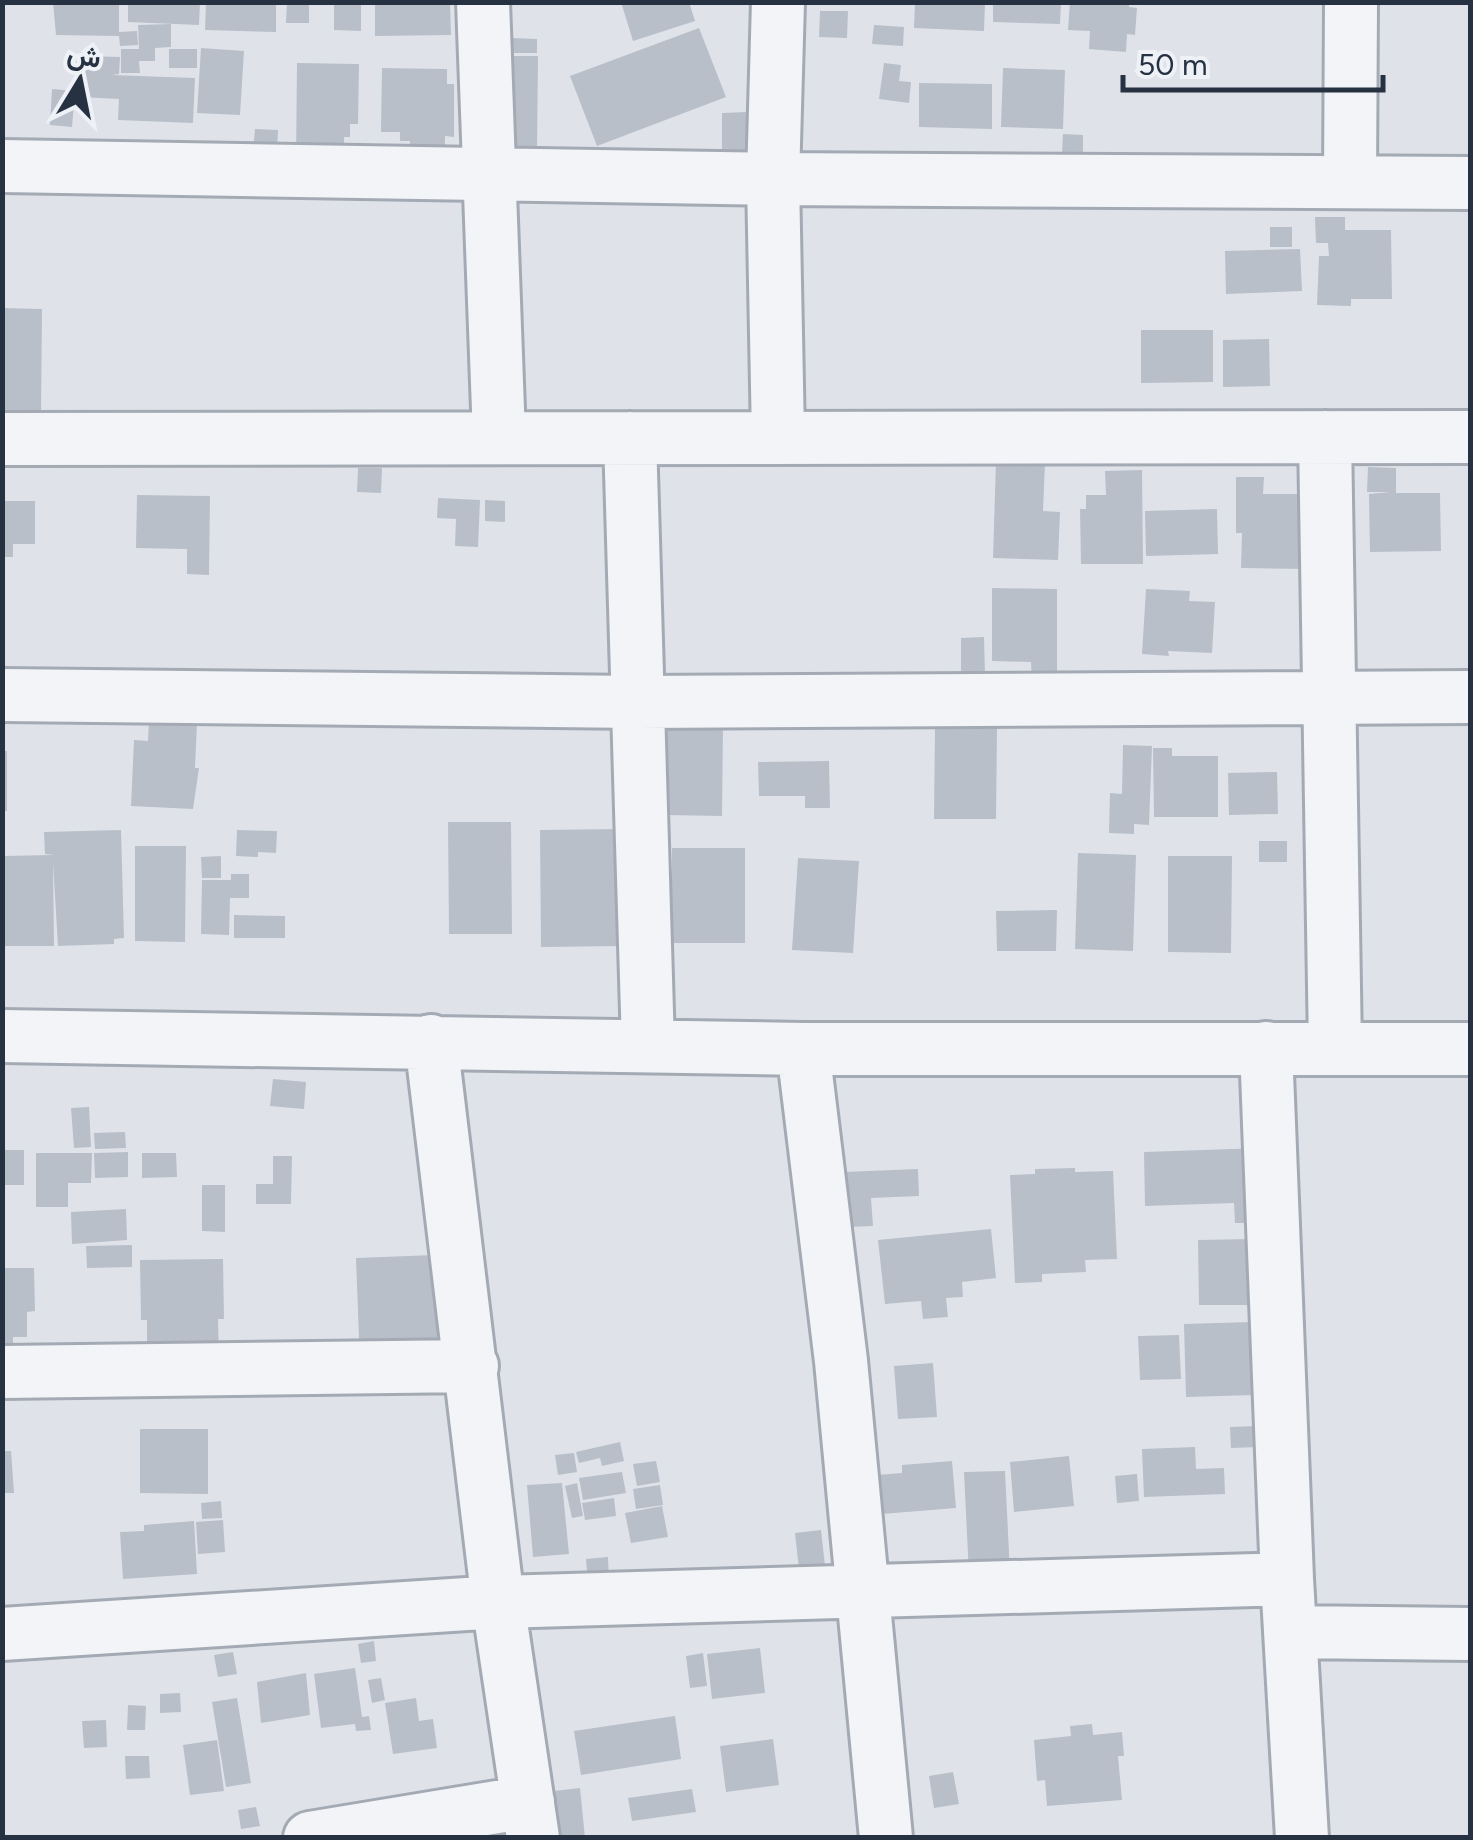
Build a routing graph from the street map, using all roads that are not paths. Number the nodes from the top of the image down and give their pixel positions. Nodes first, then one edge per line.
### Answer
1 (483, 2) edge
2 (778, 2) edge
3 (1351, 2) edge
4 (2, 166) edge
5 (488, 173) junction
6 (772, 179) junction
7 (1350, 182) junction
8 (1470, 183) edge
9 (1470, 436) edge
10 (499, 437) junction
11 (1325, 437) junction
12 (630, 438) junction
13 (778, 438) junction
14 (2, 440) edge
15 (2, 695) edge
16 (1470, 697) edge
17 (1329, 698) junction
18 (638, 702) junction
19 (2, 1036) edge
20 (431, 1041) junction
21 (648, 1046) junction
22 (1266, 1048) junction
23 (1336, 1048) junction
24 (803, 1049) junction
25 (1470, 1050) edge
26 (472, 1366) junction
27 (2, 1372) edge
28 (1287, 1580) junction
29 (860, 1591) junction
30 (498, 1602) junction
31 (1290, 1632) junction
32 (2, 1634) edge
33 (1470, 1634) edge
34 (531, 1820) edge
35 (310, 1838) edge
36 (886, 1838) edge
37 (1302, 1838) edge

1 - 5 street
2 - 6 street
3 - 7 street
4 - 5 street
5 - 6 street
5 - 10 street
6 - 7 street
6 - 13 street
7 - 8 street
9 - 11 street
10 - 12 street
10 - 14 street
11 - 13 street
11 - 17 street
12 - 13 street
12 - 18 street
15 - 18 street
16 - 17 street
17 - 18 street
17 - 23 street
18 - 21 street
19 - 20 street
20 - 21 street
20 - 26 street
21 - 24 street
22 - 23 street
22 - 24 street
22 - 28 street
23 - 25 street
24 - 29 street
26 - 27 street
26 - 30 street
28 - 29 street
28 - 31 street
29 - 30 street
29 - 36 street
30 - 32 street
30 - 34 street
31 - 33 street
31 - 37 street
34 - 35 street

